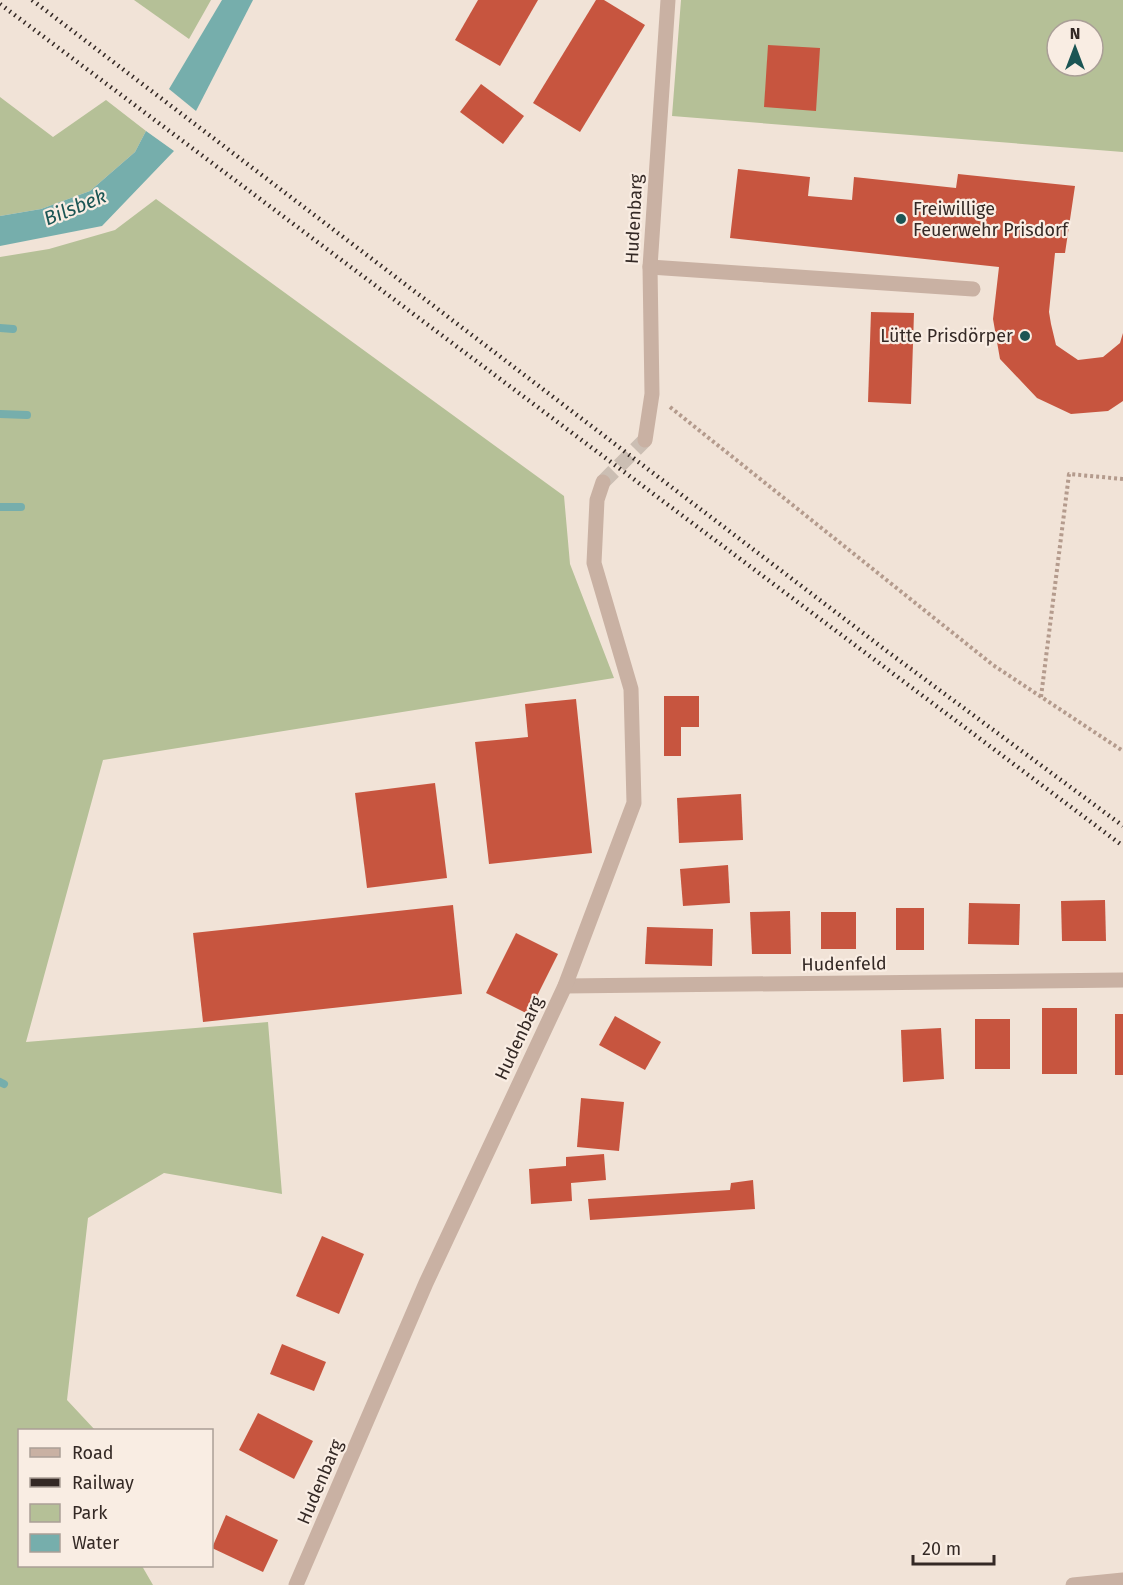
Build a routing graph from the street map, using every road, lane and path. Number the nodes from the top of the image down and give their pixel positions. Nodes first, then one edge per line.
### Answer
1 (668, 0) edge
2 (650, 267) junction
3 (973, 289) dead end
4 (652, 394) junction
5 (645, 440) tunnel mouth
6 (1123, 479) edge
7 (603, 482) tunnel mouth
8 (1041, 697) junction
9 (1123, 751) edge
10 (1123, 980) edge
11 (565, 986) junction
12 (1123, 1580) edge
13 (296, 1585) edge
14 (1073, 1585) edge

1 - 2 street, Hudenbarg
2 - 3 street
2 - 4 street, Hudenbarg
4 - 5 street, Hudenbarg
4 - 8 path
6 - 8 path
7 - 11 street, Hudenbarg
8 - 9 path
10 - 11 street, Hudenfeld
11 - 13 street, Hudenbarg
12 - 14 street

